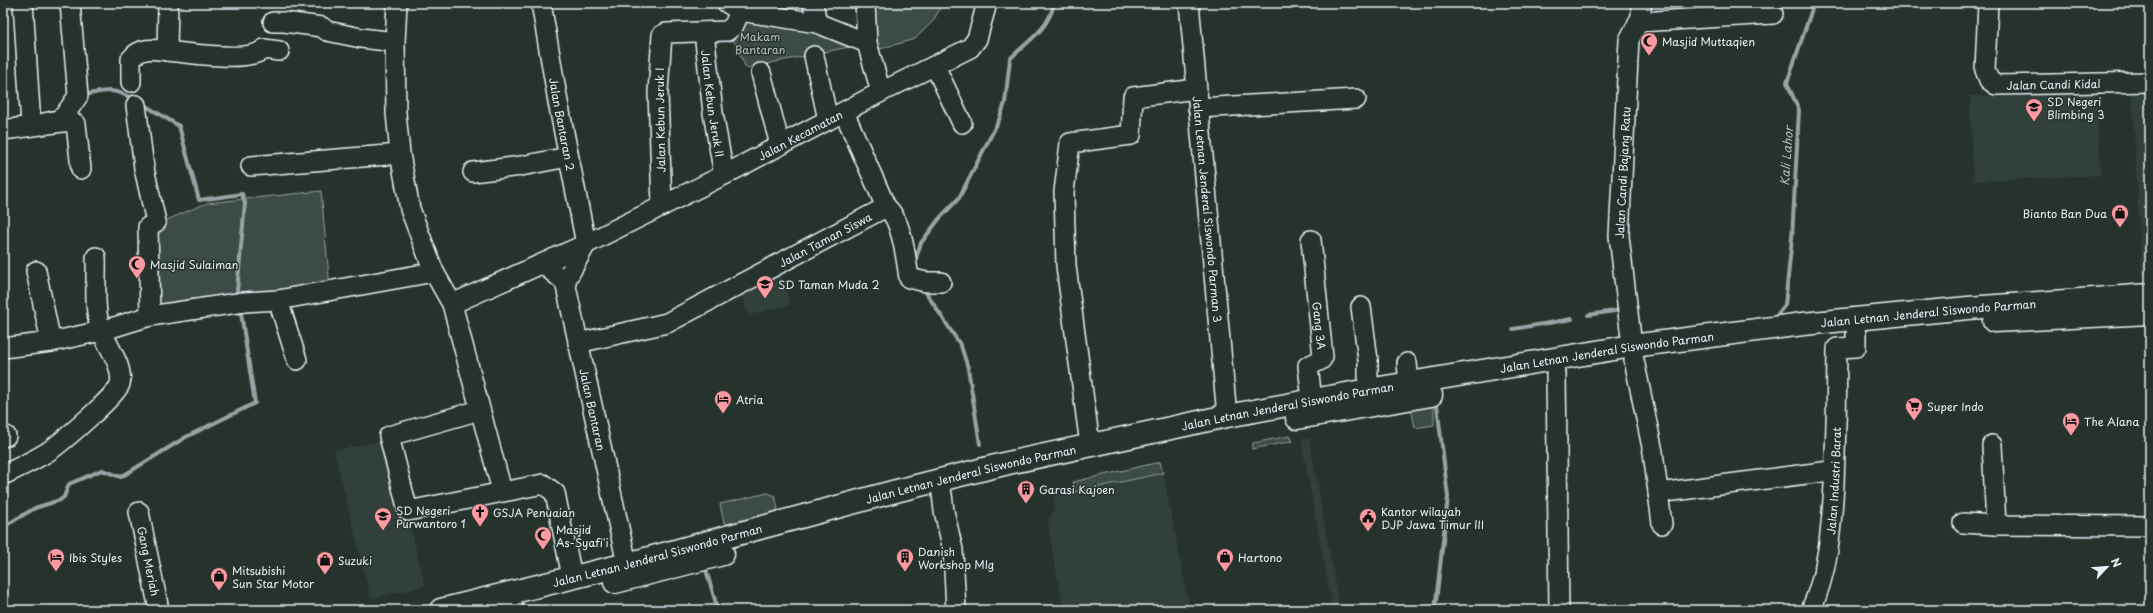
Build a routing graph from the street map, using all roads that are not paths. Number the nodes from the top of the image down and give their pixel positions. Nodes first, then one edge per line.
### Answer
1 (23, 3) edge
2 (70, 3) edge
3 (168, 3) edge
4 (398, 3) edge
5 (541, 3) edge
6 (813, 3) edge
7 (865, 3) edge
8 (987, 3) edge
9 (1189, 3) edge
10 (1641, 3) edge
11 (1988, 3) edge
12 (734, 7) edge
13 (1773, 14) dead end
14 (272, 22) dead end
15 (1639, 22) junction
16 (817, 23) junction
17 (704, 32) junction
18 (395, 42) junction
19 (867, 43) junction
20 (279, 50) dead end
21 (167, 51) junction
22 (814, 56) dead end
23 (935, 66) junction
24 (761, 73) dead end
25 (131, 82) dead end
26 (2150, 82) edge
27 (1196, 89) junction
28 (881, 92) junction
29 (1356, 100) dead end
30 (136, 105) dead end
31 (1198, 108) junction
32 (836, 116) junction
33 (962, 123) dead end
34 (33, 126) junction
35 (3, 130) edge
36 (780, 145) junction
37 (400, 154) junction
38 (568, 157) junction
39 (251, 166) dead end
40 (82, 169) dead end
41 (473, 172) dead end
42 (724, 175) junction
43 (662, 206) junction
44 (886, 206) junction
45 (1311, 240) dead end
46 (586, 244) junction
47 (96, 257) dead end
48 (543, 264) junction
49 (36, 271) dead end
50 (434, 272) junction
51 (927, 281) dead end
52 (565, 282) junction
53 (2150, 295) edge
54 (278, 300) junction
55 (452, 304) junction
56 (1361, 307) dead end
57 (2150, 313) edge
58 (150, 316) junction
59 (101, 331) junction
60 (1856, 332) junction
61 (51, 342) junction
62 (578, 343) junction
63 (3, 348) edge
64 (1633, 353) junction
65 (297, 360) dead end
66 (1556, 374) junction
67 (1368, 390) junction
68 (1312, 400) junction
69 (480, 410) junction
70 (1227, 416) junction
71 (1090, 445) junction
72 (1992, 445) dead end
73 (1830, 471) dead end
74 (3, 475) edge
75 (502, 491) junction
76 (1658, 493) junction
77 (942, 494) junction
78 (898, 498) junction
79 (139, 512) dead end
80 (1964, 522) dead end
81 (804, 524) junction
82 (1662, 524) dead end
83 (1996, 525) junction
84 (2150, 526) edge
85 (627, 564) junction
86 (572, 577) junction
87 (509, 609) edge
88 (159, 610) edge
89 (441, 610) edge
90 (956, 610) edge
91 (1560, 610) edge
92 (1811, 610) edge

1 - 34 street
2 - 34 street
3 - 21 street
4 - 18 street
5 - 38 street, Jalan Bantaran 2
6 - 16 street
7 - 19 street
8 - 23 street, Jalan Kecamatan
9 - 27 street, Jalan Letnan Jenderal Siswondo Parman 3
10 - 15 street, Jalan Candi Bajang Ratu
11 - 26 street, Jalan Candi Kidal
12 - 16 street
12 - 17 street
13 - 15 street
14 - 18 street
15 - 64 street, Jalan Candi Bajang Ratu
16 - 19 street
17 - 42 street, Jalan Kebun Jeruk II
17 - 43 street, Jalan Kebun Jeruk I
18 - 37 street
19 - 28 street
20 - 21 street
21 - 25 street
22 - 32 street
23 - 28 street, Jalan Kecamatan
23 - 33 street
24 - 36 street
27 - 31 street, Jalan Letnan Jenderal Siswondo Parman 3
27 - 71 street
28 - 32 street, Jalan Kecamatan
29 - 31 street
30 - 58 street
31 - 70 street, Jalan Letnan Jenderal Siswondo Parman 3
32 - 36 street, Jalan Kecamatan
32 - 44 street
34 - 35 street
34 - 40 street
36 - 42 street, Jalan Kecamatan
37 - 39 street
37 - 50 street
38 - 41 street
38 - 46 street, Jalan Bantaran 2
42 - 43 street, Jalan Kecamatan
43 - 46 street, Jalan Kecamatan
44 - 51 street
44 - 62 street, Jalan Taman Siswa
45 - 68 street, Gang 3A
46 - 48 street, Jalan Kecamatan
46 - 52 street
47 - 59 street
48 - 52 street
48 - 55 street, Jalan Kecamatan
49 - 61 street
50 - 54 street
50 - 55 street
52 - 62 street, Jalan Bantaran
53 - 64 main road, Jalan Letnan Jenderal Siswondo Parman
54 - 58 street
54 - 65 street
55 - 69 street
56 - 67 street
57 - 60 main road, Jalan Letnan Jenderal Siswondo Parman
58 - 59 street
59 - 61 street
59 - 74 street
60 - 64 main road, Jalan Letnan Jenderal Siswondo Parman
60 - 92 street, Jalan Industri Barat
61 - 63 street
62 - 85 street, Jalan Bantaran
64 - 66 main road, Jalan Letnan Jenderal Siswondo Parman
64 - 67 main road, Jalan Letnan Jenderal Siswondo Parman
64 - 76 street, Jalan Candi Bajang Ratu
66 - 77 main road, Jalan Letnan Jenderal Siswondo Parman
66 - 91 street
67 - 68 main road, Jalan Letnan Jenderal Siswondo Parman
68 - 70 main road, Jalan Letnan Jenderal Siswondo Parman
69 - 75 street
69 - 75 street
70 - 71 main road, Jalan Letnan Jenderal Siswondo Parman
71 - 78 main road, Jalan Letnan Jenderal Siswondo Parman
72 - 83 street
73 - 76 street
75 - 86 street
76 - 82 street, Jalan Candi Bajang Ratu
77 - 78 main road, Jalan Letnan Jenderal Siswondo Parman
77 - 90 street
78 - 81 main road, Jalan Letnan Jenderal Siswondo Parman
79 - 88 street, Gang Meriah
80 - 83 street
81 - 85 main road, Jalan Letnan Jenderal Siswondo Parman
81 - 87 main road, Jalan Letnan Jenderal Siswondo Parman
83 - 84 street
85 - 86 main road, Jalan Letnan Jenderal Siswondo Parman
86 - 89 main road, Jalan Letnan Jenderal Siswondo Parman

